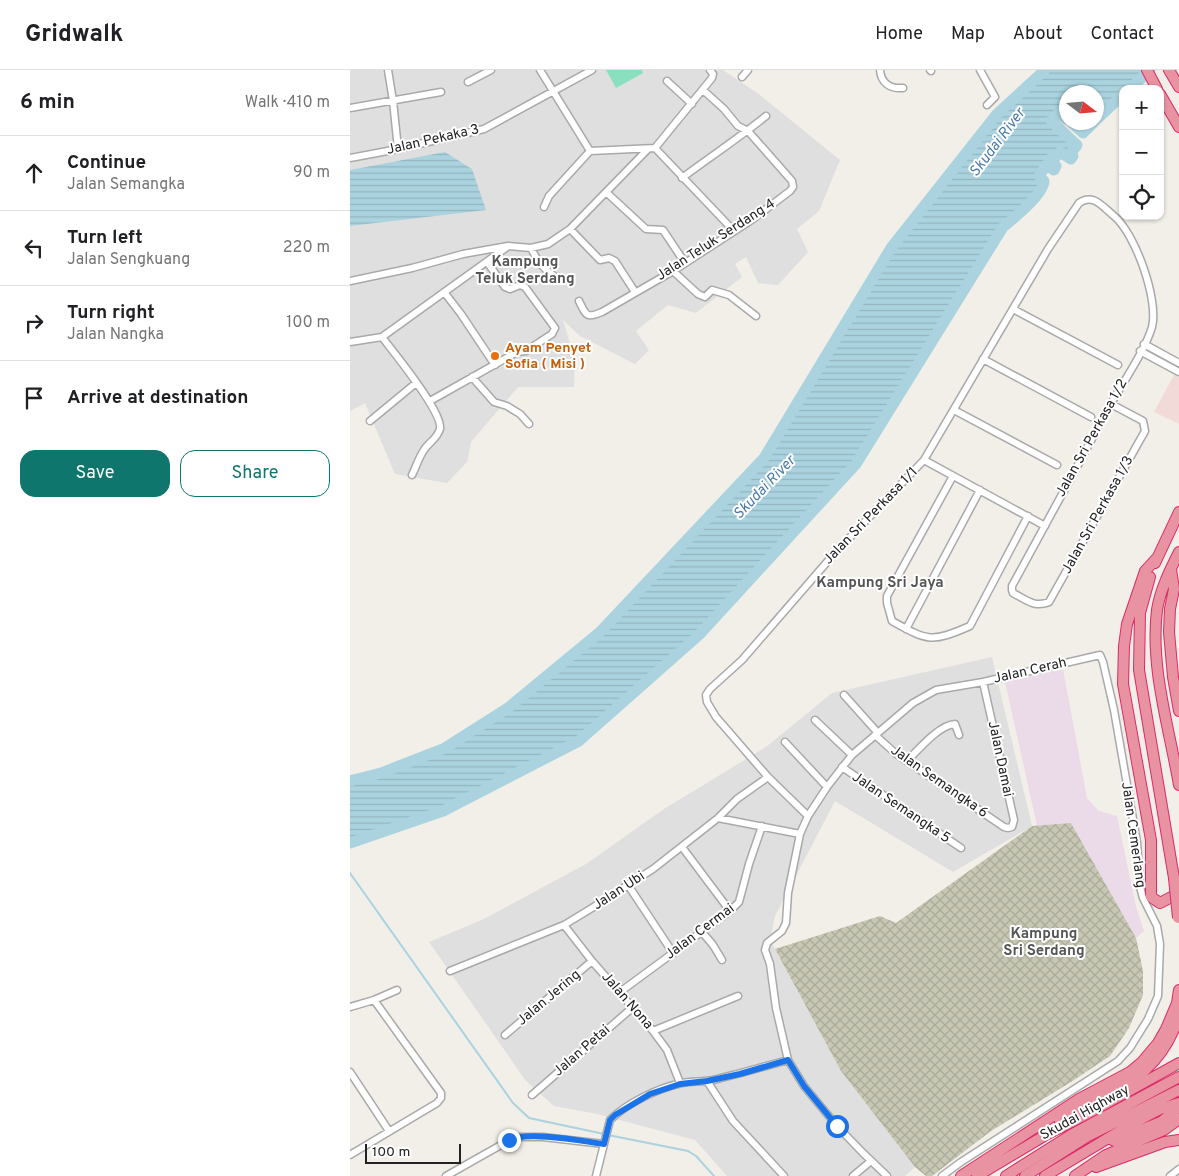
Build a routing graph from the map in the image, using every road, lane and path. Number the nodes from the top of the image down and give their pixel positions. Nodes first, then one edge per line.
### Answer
1 (388, 70) edge
2 (491, 70) edge
3 (540, 70) edge
4 (592, 70) edge
5 (710, 70) edge
6 (748, 70) edge
7 (880, 70) edge
8 (980, 70) edge
9 (1147, 70) edge
10 (1169, 70) edge
11 (742, 77) dead end
12 (667, 81) dead end
13 (468, 82) dead end
14 (1155, 85) edge
15 (1179, 86) edge
16 (903, 88) dead end
17 (704, 90) junction
18 (441, 92) dead end
19 (553, 92) junction
20 (394, 101) junction
21 (1164, 101) edge
22 (692, 104) junction
23 (987, 105) dead end
24 (350, 108) edge
25 (766, 116) dead end
26 (1179, 127) edge
27 (748, 131) junction
28 (651, 148) junction
29 (398, 149) junction
30 (590, 151) junction
31 (350, 158) edge
32 (682, 178) junction
33 (606, 192) junction
34 (544, 207) dead end
35 (570, 229) junction
36 (734, 231) junction
37 (508, 246) junction
38 (531, 248) junction
39 (487, 262) junction
40 (685, 263) junction
41 (673, 271) junction
42 (553, 275) dead end
43 (350, 281) edge
44 (444, 292) junction
45 (635, 292) junction
46 (579, 302) dead end
47 (1013, 309) junction
48 (756, 316) dead end
49 (382, 337) junction
50 (350, 342) edge
51 (1144, 344) junction
52 (1140, 351) junction
53 (983, 359) junction
54 (1179, 364) edge
55 (495, 365) junction
56 (1118, 365) dead end
57 (1179, 372) edge
58 (472, 377) junction
59 (416, 383) junction
60 (430, 401) junction
61 (1110, 404) junction
62 (954, 410) junction
63 (1091, 417) dead end
64 (370, 421) dead end
65 (529, 424) dead end
66 (924, 460) junction
67 (1057, 466) dead end
68 (412, 475) dead end
69 (953, 476) junction
70 (980, 490) junction
71 (1179, 512) edge
72 (1028, 516) junction
73 (1045, 526) junction
74 (1179, 552) edge
75 (1157, 558) junction
76 (1171, 568) junction
77 (1012, 590) joint
78 (906, 629) junction
79 (1100, 656) joint
80 (983, 682) junction
81 (844, 695) dead end
82 (1179, 710) edge
83 (815, 720) dead end
84 (876, 734) junction
85 (960, 735) dead end
86 (785, 742) dead end
87 (852, 755) junction
88 (907, 761) junction
89 (842, 767) junction
90 (768, 776) junction
91 (1179, 785) edge
92 (827, 787) junction
93 (808, 816) junction
94 (718, 818) junction
95 (762, 826) junction
96 (1004, 827) joint
97 (800, 834) junction
98 (682, 847) junction
99 (960, 848) dead end
100 (1173, 874) junction
101 (628, 885) junction
102 (1179, 893) edge
103 (1179, 900) edge
104 (730, 911) junction
105 (1152, 914) junction
106 (1178, 923) edge
107 (564, 924) junction
108 (702, 932) junction
109 (673, 953) junction
110 (722, 960) dead end
111 (592, 961) junction
112 (450, 971) dead end
113 (397, 990) dead end
114 (1179, 990) edge
115 (620, 992) junction
116 (738, 996) dead end
117 (374, 1000) junction
118 (350, 1007) edge
119 (632, 1008) junction
120 (1179, 1016) edge
121 (653, 1031) junction
122 (505, 1035) dead end
123 (788, 1060) junction
124 (1179, 1063) edge
125 (350, 1072) edge
126 (1179, 1077) edge
127 (707, 1081) junction
128 (680, 1084) junction
129 (1179, 1090) edge
130 (532, 1095) dead end
131 (1179, 1103) edge
132 (1097, 1105) junction
133 (1179, 1107) edge
134 (1179, 1119) edge
135 (389, 1131) junction
136 (1179, 1140) edge
137 (604, 1141) junction
138 (350, 1155) edge
139 (871, 1161) junction
140 (1179, 1169) edge
141 (1078, 1174) edge
142 (446, 1176) edge
143 (596, 1176) edge
144 (784, 1176) edge
145 (853, 1176) edge
146 (887, 1176) edge
147 (942, 1176) edge
148 (961, 1176) edge
149 (977, 1176) edge
150 (1006, 1176) edge
151 (1024, 1176) edge
152 (1045, 1176) edge
153 (1056, 1176) edge
154 (1170, 1176) edge

1 - 20 street
2 - 13 street
3 - 19 street
4 - 19 street, Jalan Pekaka 3
5 - 17 street
6 - 11 street
7 - 16 street
8 - 23 street
9 - 14 highway
10 - 15 highway
12 - 22 street
17 - 22 street
17 - 27 street
18 - 20 street
19 - 29 street, Jalan Pekaka 3
19 - 30 street
20 - 24 street
20 - 29 street
21 - 26 highway
22 - 28 street
25 - 27 street
27 - 32 street
27 - 36 street, Jalan Teluk Serdang 4
28 - 30 street
28 - 32 street
28 - 33 street
29 - 31 street, Jalan Pekaka 3
30 - 34 street
32 - 36 street
33 - 35 street
33 - 40 street
35 - 38 street
35 - 45 street
36 - 40 street, Jalan Teluk Serdang 4
37 - 38 street
37 - 39 street
37 - 43 street
38 - 42 street
39 - 44 street
39 - 55 street
40 - 41 street, Jalan Teluk Serdang 4
41 - 45 street, Jalan Teluk Serdang 4
41 - 48 street
44 - 49 street
44 - 55 street
45 - 46 street, Jalan Teluk Serdang 4
47 - 51 street, Jalan Sri Perkasa 1/2
47 - 53 street, Jalan Sri Perkasa 1/1
47 - 56 street
49 - 50 street
49 - 59 street
51 - 52 street, Jalan Sri Perkasa 1/2
51 - 54 street
52 - 57 street
52 - 61 street, Jalan Sri Perkasa 1/2
53 - 62 street, Jalan Sri Perkasa 1/1
53 - 63 street
55 - 58 street
58 - 60 street
58 - 65 street
59 - 60 street
59 - 64 street
60 - 68 street
61 - 73 street, Jalan Sri Perkasa 1/2
61 - 77 street, Jalan Sri Perkasa 1/3
62 - 66 street, Jalan Sri Perkasa 1/1
62 - 67 street
66 - 69 street
66 - 90 street, Jalan Sri Perkasa 1/1
69 - 70 street
69 - 78 street
70 - 72 street
70 - 78 street
71 - 75 highway
72 - 73 street
72 - 78 street
73 - 77 street, Jalan Sri Perkasa 1/2
74 - 76 highway
75 - 100 highway
75 - 102 highway
76 - 82 highway
76 - 91 highway
79 - 80 street, Jalan Cerah
79 - 105 street, Jalan Cemerlang
80 - 84 street, Jalan Cerah
80 - 96 street, Jalan Damai
81 - 84 street, Jalan Semangka 6
83 - 87 street
84 - 87 street, Jalan Cerah
84 - 88 street, Jalan Semangka 6
85 - 88 street
86 - 92 street
87 - 89 street, Jalan Cerah
88 - 96 street, Jalan Semangka 6
89 - 92 street, Jalan Cerah
89 - 99 street, Jalan Semangka 5
90 - 93 street, Jalan Sri Perkasa 1/1
90 - 94 street, Jalan Ubi
92 - 93 street, Jalan Cerah
93 - 97 street, Jalan Cerah
94 - 95 street
94 - 98 street, Jalan Ubi
95 - 97 street
95 - 104 street, Jalan Cermai
97 - 123 street, Jalan Cerah
98 - 101 street, Jalan Ubi
98 - 104 street
100 - 103 highway, bridge
100 - 106 highway, bridge
101 - 107 street, Jalan Ubi
101 - 109 street
103 - 105 street
104 - 108 street, Jalan Cermai
105 - 147 street, Jalan Cemerlang
107 - 111 street, Jalan Nona
107 - 112 street, Jalan Ubi
108 - 109 street, Jalan Cermai
108 - 110 street
109 - 115 street, Jalan Cermai
111 - 115 street, Jalan Nona
111 - 122 street, Jalan Jering
113 - 117 street
114 - 148 highway
115 - 119 street, Jalan Nona
116 - 121 street
117 - 118 street
117 - 135 street
119 - 121 street, Jalan Nona
119 - 130 street, Jalan Petai
120 - 132 highway
121 - 128 street, Jalan Nona
123 - 127 street
123 - 139 street, Jalan Cerah
124 - 132 highway
125 - 135 street
126 - 150 highway, Skudai Highway
127 - 128 street
127 - 144 street
128 - 137 street
129 - 151 highway, Skudai Highway
131 - 152 highway
132 - 149 highway
133 - 153 highway
134 - 141 highway
135 - 138 street
136 - 141 highway
137 - 142 street
137 - 143 street
139 - 145 street
139 - 146 street, Jalan Cerah
140 - 154 street

